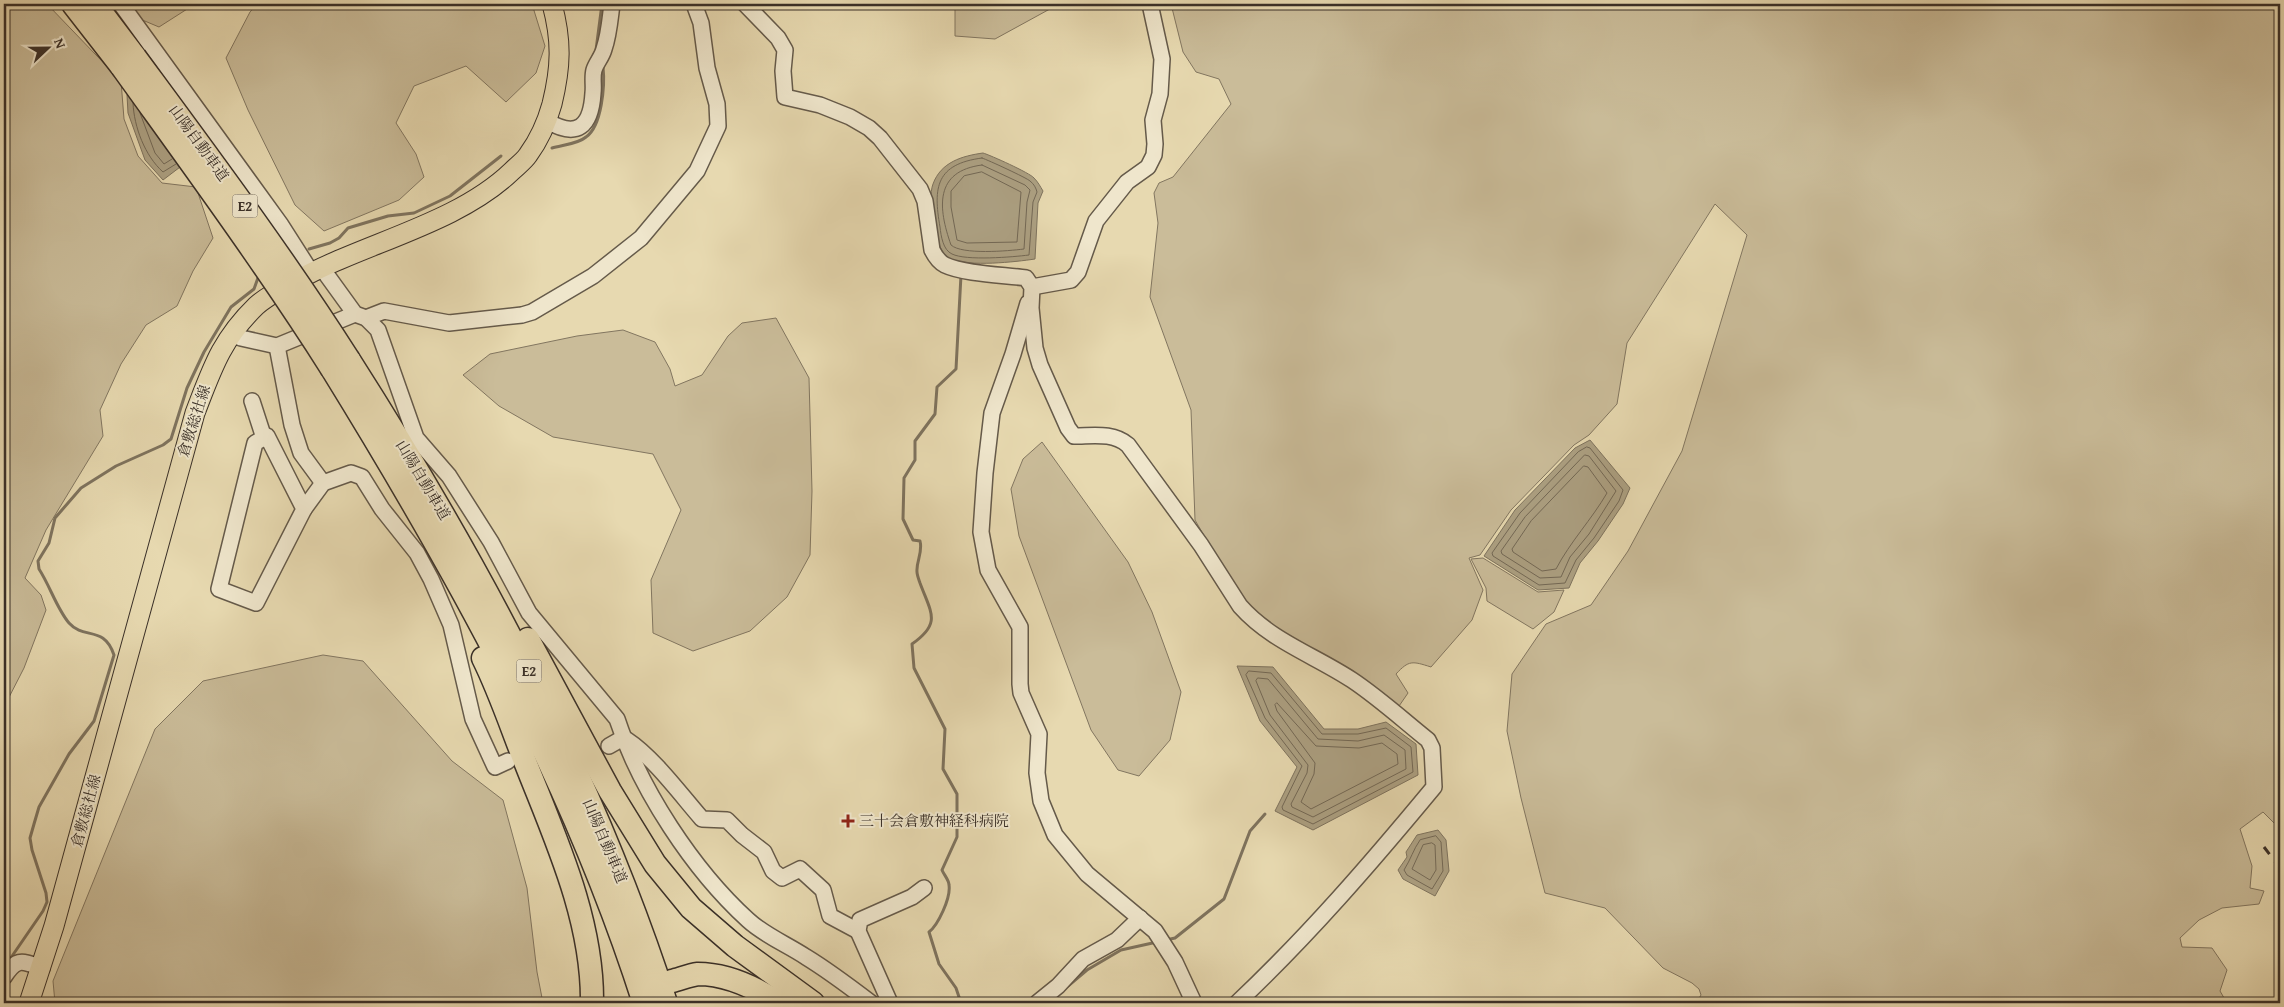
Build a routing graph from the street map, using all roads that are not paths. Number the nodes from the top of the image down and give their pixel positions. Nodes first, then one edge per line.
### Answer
1 (73, 4) edge
2 (95, 4) edge
3 (121, 4) edge
4 (552, 4) edge
5 (612, 4) edge
6 (694, 4) edge
7 (745, 4) edge
8 (1150, 4) edge
9 (128, 62) junction
10 (547, 121) junction
11 (316, 270) junction
12 (1032, 287) junction
13 (360, 316) junction
14 (231, 334) junction
15 (276, 346) junction
16 (252, 401) dead end
17 (385, 435) junction
18 (264, 438) junction
19 (323, 483) junction
20 (304, 509) junction
21 (623, 738) junction
22 (609, 746) dead end
23 (508, 761) dead end
24 (924, 888) dead end
25 (1140, 918) junction
26 (858, 931) junction
27 (42, 968) junction
28 (4, 977) edge
29 (672, 981) dead end
30 (29, 1003) edge
31 (592, 1003) edge
32 (644, 1003) edge
33 (666, 1003) edge
34 (779, 1003) edge
35 (813, 1003) edge
36 (871, 1003) edge
37 (890, 1003) edge
38 (1037, 1003) edge
39 (1194, 1003) edge
40 (1237, 1003) edge

1 - 9 highway, 山陽自動車道 / E2
2 - 9 highway, 山陽自動車道 / E2
3 - 11 street
4 - 10 main road, 倉敷総社線
5 - 10 street
6 - 13 street
7 - 12 street
8 - 12 street
9 - 17 highway, 山陽自動車道 / E2, bridge
10 - 11 main road, 倉敷総社線
11 - 13 street
11 - 14 main road, 倉敷総社線
12 - 25 street
12 - 40 street
13 - 15 street
13 - 21 street
14 - 15 street
14 - 27 main road, 倉敷総社線
15 - 19 street
16 - 18 street
17 - 31 highway
17 - 32 highway, 山陽自動車道 / E2
17 - 33 highway, 山陽自動車道 / E2
17 - 35 highway
18 - 20 street
18 - 20 street
19 - 20 street
19 - 23 street
21 - 22 street
21 - 26 street
21 - 36 street
24 - 26 street
25 - 38 street
25 - 39 street
26 - 37 street
27 - 28 street
27 - 30 main road, 倉敷総社線
29 - 34 highway

